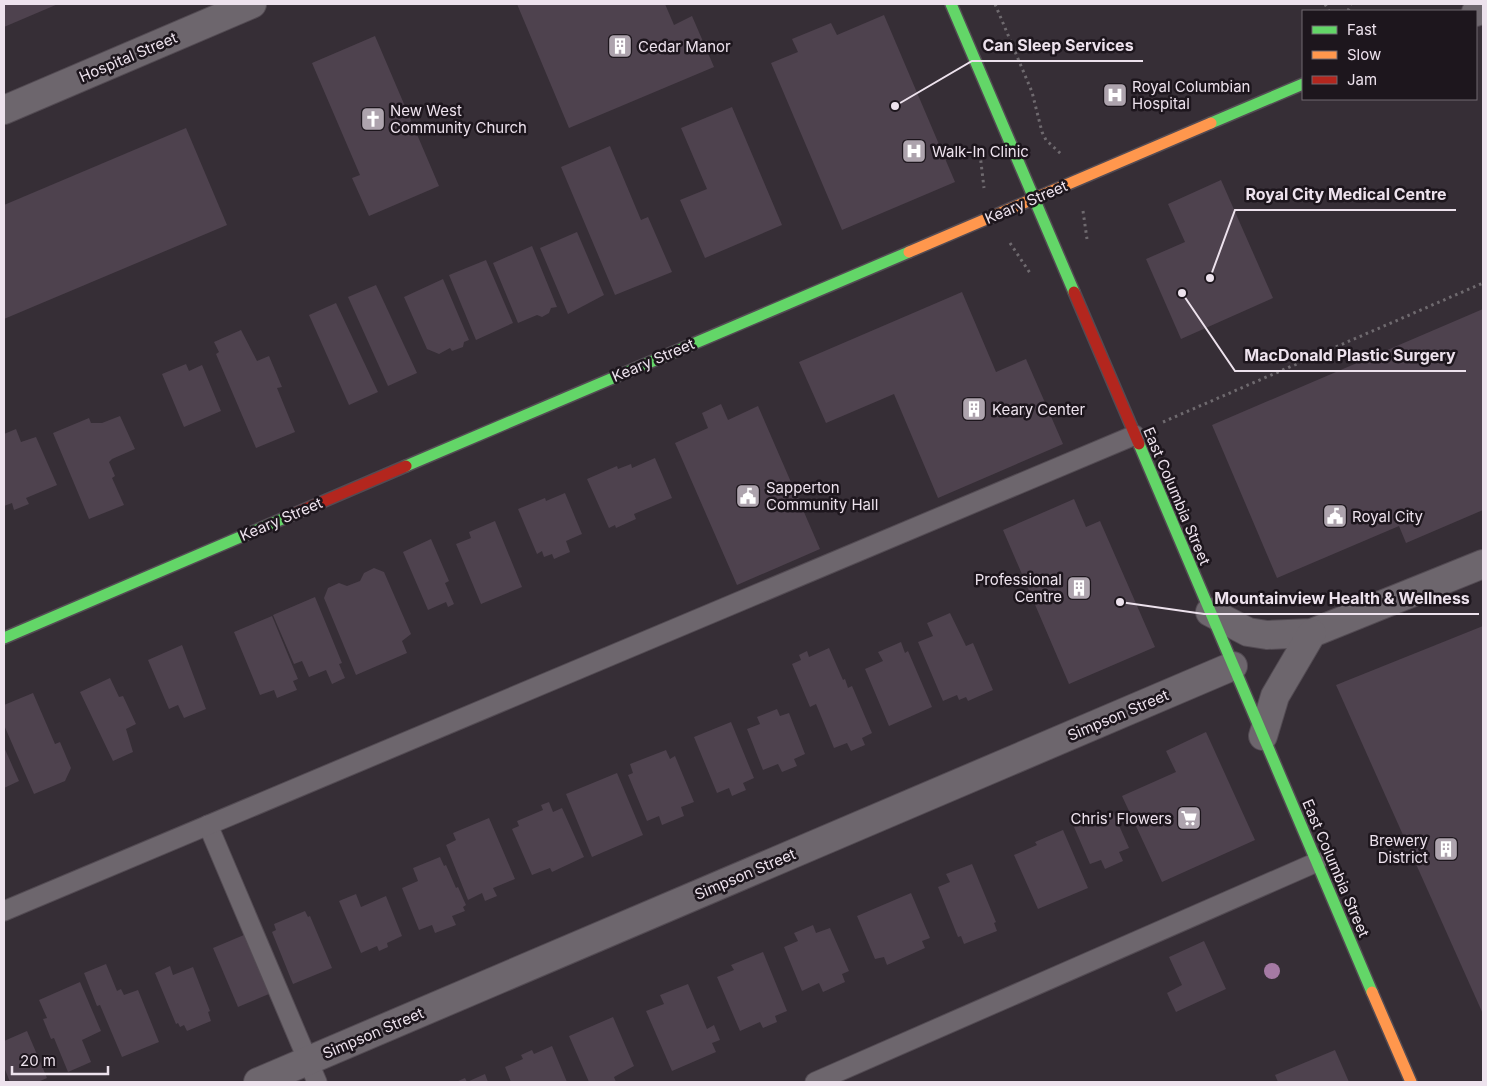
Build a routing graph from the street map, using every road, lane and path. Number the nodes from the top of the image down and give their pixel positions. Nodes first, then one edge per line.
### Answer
1 (252, 4) edge
2 (951, 4) edge
3 (994, 4) edge
4 (1302, 84) edge
5 (4, 110) edge
6 (1063, 158) dead end
7 (1034, 199) junction
8 (1483, 283) edge
9 (1135, 435) junction
10 (1483, 564) edge
11 (1210, 612) junction
12 (1312, 633) junction
13 (4, 638) edge
14 (1233, 666) junction
15 (1263, 736) junction
16 (208, 825) junction
17 (1318, 862) junction
18 (4, 911) edge
19 (312, 1072) edge
20 (258, 1082) edge
21 (815, 1082) edge
22 (1412, 1082) edge

1 - 5 street, Hospital Street
2 - 7 street, East Columbia Street
3 - 6 path
4 - 7 street, Keary Street
7 - 9 street, East Columbia Street
7 - 13 street, Keary Street
8 - 9 path
9 - 11 street, East Columbia Street
9 - 16 lane
10 - 12 street
11 - 12 street
11 - 14 street, East Columbia Street
12 - 15 street
14 - 15 street, East Columbia Street
14 - 19 street, Simpson Street
15 - 17 street, East Columbia Street
16 - 18 lane
16 - 19 lane
17 - 21 lane
17 - 22 street, East Columbia Street
19 - 20 street, Simpson Street

